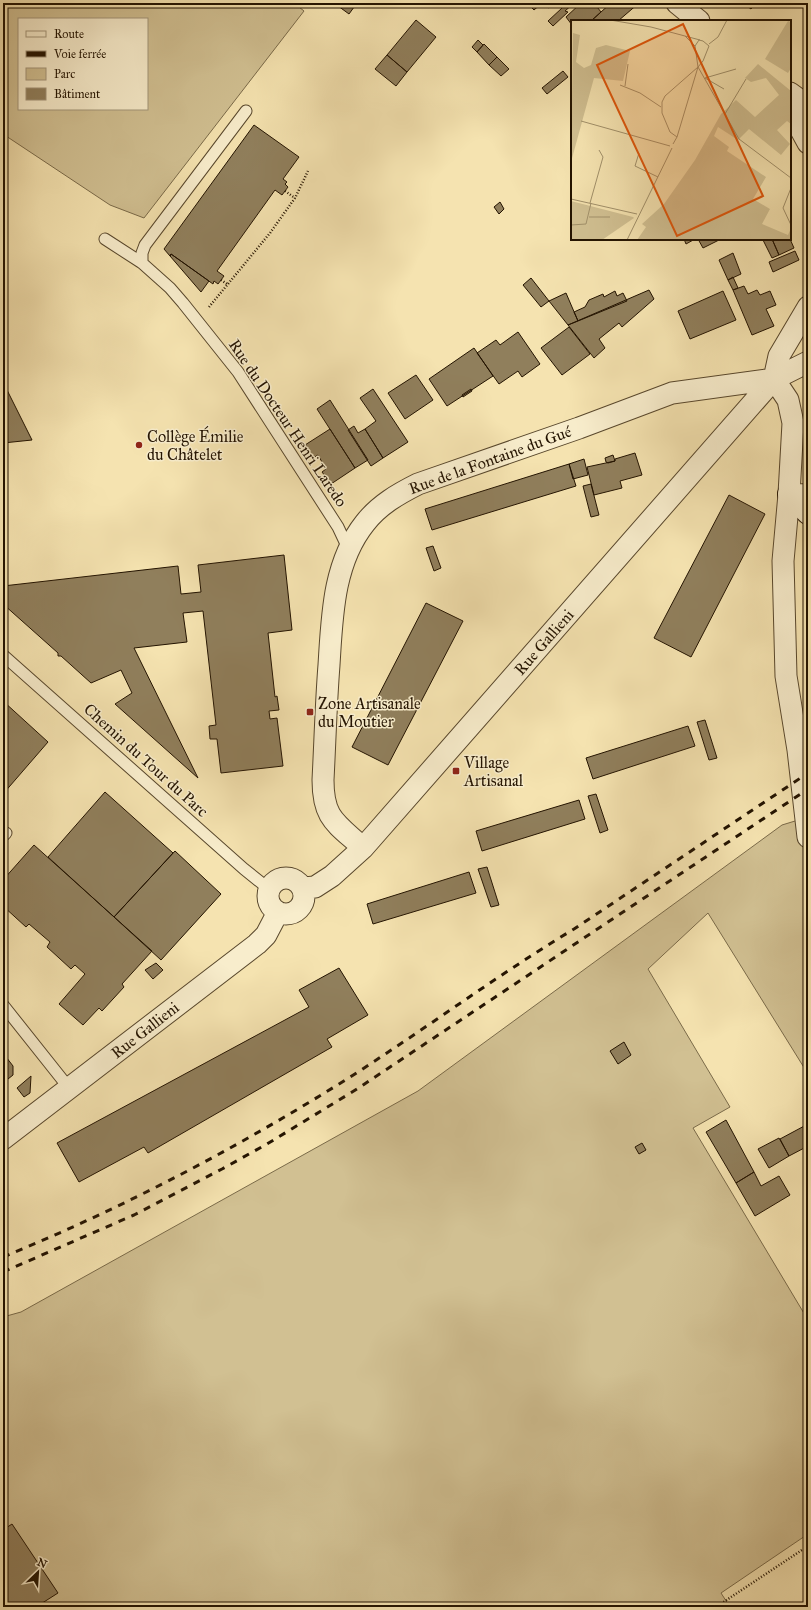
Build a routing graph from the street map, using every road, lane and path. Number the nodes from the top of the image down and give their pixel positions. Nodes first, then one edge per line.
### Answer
1 (677, 3) edge
2 (698, 20) edge
3 (791, 94) edge
4 (808, 106) edge
5 (246, 112) dead end
6 (791, 112) edge
7 (808, 144) edge
8 (308, 171) dead end
9 (285, 191) dead end
10 (295, 198) junction
11 (106, 239) dead end
12 (142, 263) junction
13 (221, 280) dead end
14 (227, 284) junction
15 (808, 307) edge
16 (198, 322) junction
17 (808, 362) edge
18 (774, 379) junction
19 (799, 494) edge
20 (808, 513) edge
21 (348, 554) junction
22 (3, 655) edge
23 (808, 837) edge
24 (362, 848) junction
25 (303, 888) junction
26 (269, 889) junction
27 (278, 912) junction
28 (3, 1005) edge
29 (69, 1088) junction
30 (3, 1139) edge
31 (808, 1546) edge
32 (716, 1607) edge

1 - 2 street
3 - 4 street
5 - 12 lane
6 - 7 street
8 - 10 path
9 - 10 path
10 - 14 path
11 - 12 lane, Rue du Docteur Henri Laredo
12 - 16 lane, Rue du Docteur Henri Laredo
13 - 14 path
14 - 16 path
15 - 18 street, Rue Gallieni
16 - 21 lane, Rue du Docteur Henri Laredo
17 - 18 street, Rue Gallieni
18 - 19 street
18 - 21 street, Rue de la Fontaine du Gué
18 - 24 street, Rue Gallieni
19 - 20 main road
19 - 23 street
21 - 24 street, Rue de la Fontaine du Gué
22 - 26 lane, Chemin du Tour du Parc
24 - 25 street, Rue Gallieni
25 - 26 street
25 - 27 street
26 - 27 street
27 - 29 street, Rue Gallieni
28 - 29 lane
29 - 30 street, Rue Gallieni
31 - 32 path

